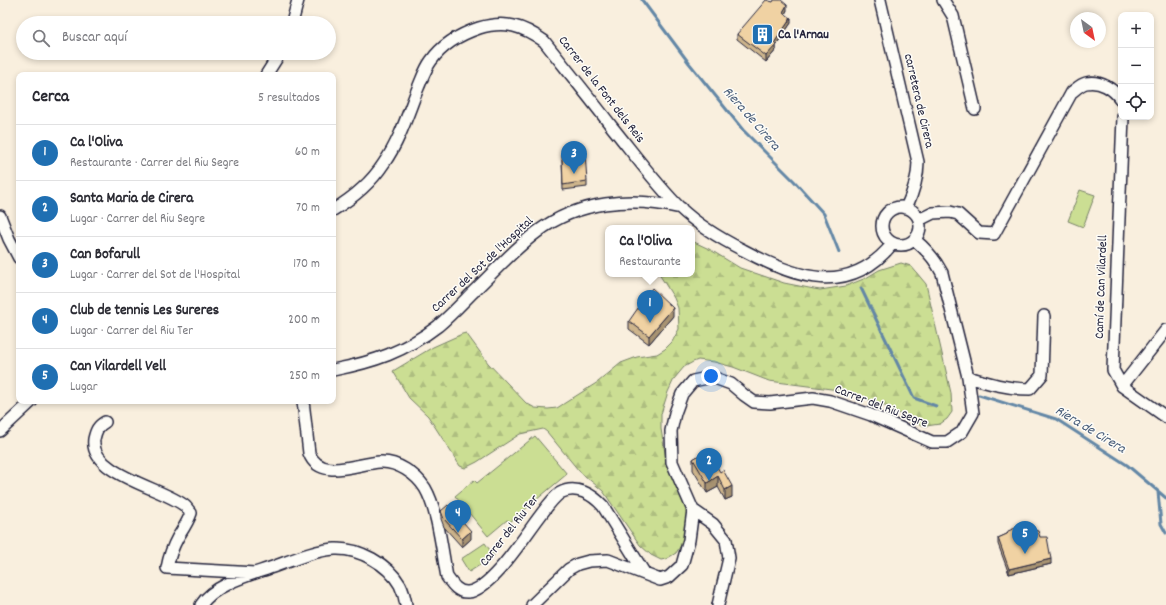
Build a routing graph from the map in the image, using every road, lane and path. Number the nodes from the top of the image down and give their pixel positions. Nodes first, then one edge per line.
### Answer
1 (298, 0) edge
2 (880, 0) edge
3 (943, 0) edge
4 (294, 16) edge
5 (276, 60) edge
6 (268, 72) edge
7 (1118, 95) edge
8 (975, 109) dead end
9 (1123, 120) edge
10 (336, 208) edge
11 (906, 208) junction
12 (681, 209) junction
13 (0, 216) edge
14 (919, 220) junction
15 (915, 240) junction
16 (893, 244) junction
17 (16, 252) edge
18 (1044, 316) dead end
19 (1166, 330) edge
20 (336, 369) edge
21 (968, 376) junction
22 (1122, 386) junction
23 (29, 404) edge
24 (303, 404) edge
25 (1166, 417) edge
26 (105, 422) dead end
27 (0, 431) edge
28 (693, 510) junction
29 (255, 573) junction
30 (645, 574) junction
31 (201, 605) edge
32 (406, 605) edge
33 (532, 605) edge
34 (718, 605) edge

1 - 4 street
2 - 11 street, carretera de Cirera
3 - 8 street
5 - 6 street
7 - 14 street
9 - 22 street, Camí de Can Vilardell
10 - 12 street, Carrer de la Font dels Reis
11 - 14 street
11 - 16 street
12 - 16 street, Carrer de la Font dels Reis
12 - 20 street, Carrer del Sot de l'Hospital
13 - 17 street
14 - 15 street
15 - 16 street
15 - 21 street, Carrer del Riu Segre
18 - 21 street
19 - 22 street
21 - 28 street, Carrer del Riu Segre
22 - 25 street
23 - 27 street
24 - 30 street, Carrer del Riu Ter
26 - 29 street
28 - 30 street
28 - 34 street
29 - 31 street
29 - 32 street
30 - 33 street

